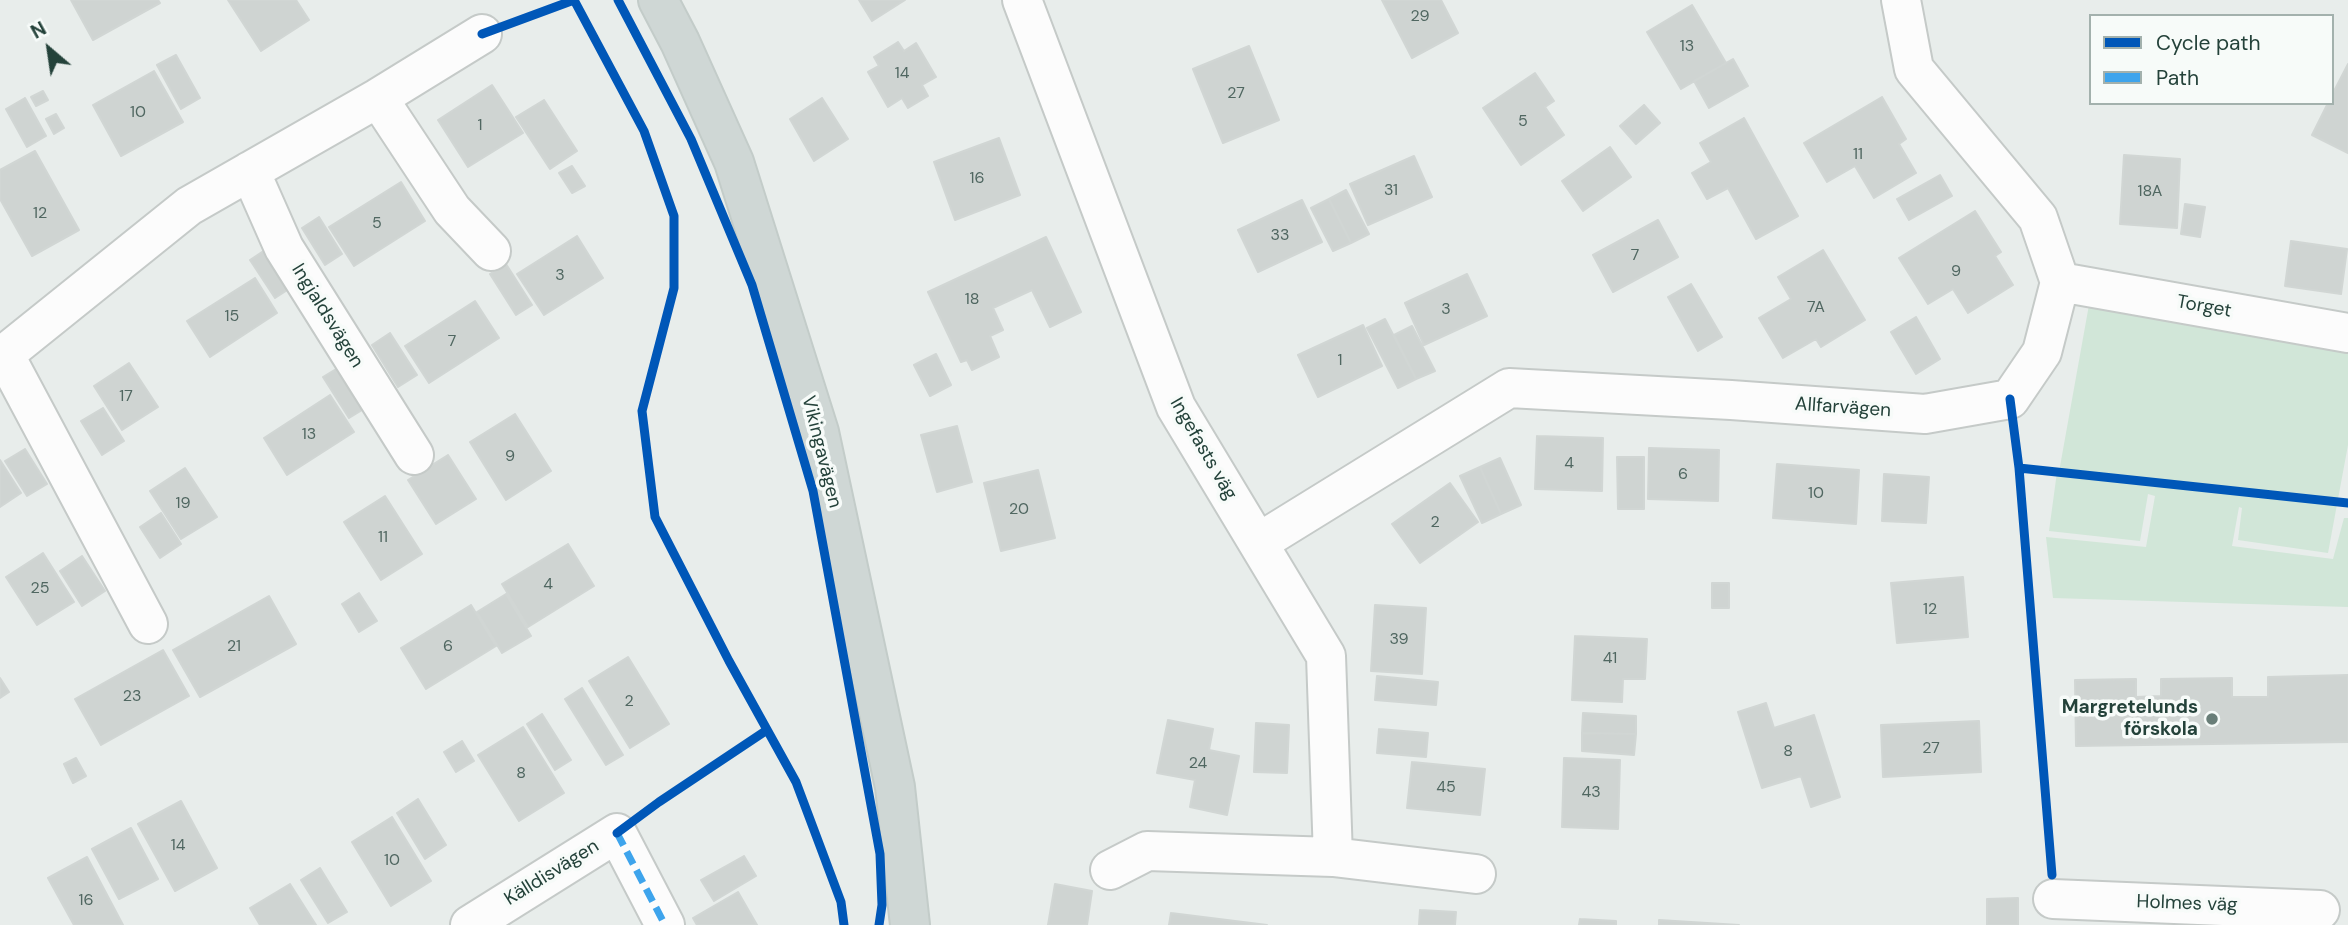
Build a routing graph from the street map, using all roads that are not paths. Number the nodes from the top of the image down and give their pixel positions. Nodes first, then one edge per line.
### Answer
1 (658, 0) edge
2 (1022, 0) edge
3 (1901, 0) edge
4 (482, 34) dead end
5 (378, 98) junction
6 (250, 171) junction
7 (491, 251) dead end
8 (2060, 282) junction
9 (2348, 333) edge
10 (2, 356) edge
11 (414, 456) dead end
12 (1258, 543) junction
13 (148, 624) dead end
14 (1333, 857) junction
15 (1110, 870) dead end
16 (1476, 874) dead end
17 (2053, 900) edge
18 (2320, 910) dead end
19 (470, 925) edge
20 (665, 925) edge
21 (909, 925) edge

1 - 21 main road, Vikingavägen
2 - 12 street, Ingefasts väg
3 - 8 street
4 - 5 street
5 - 6 street
5 - 7 street
6 - 10 street
6 - 11 street, Ingjaldsvägen
8 - 9 street, Torget
8 - 12 street, Allfarvägen
10 - 13 street
12 - 14 street, Ingefasts väg
14 - 15 street
14 - 16 street
17 - 18 street, Holmes väg
19 - 20 street, Källdisvägen

